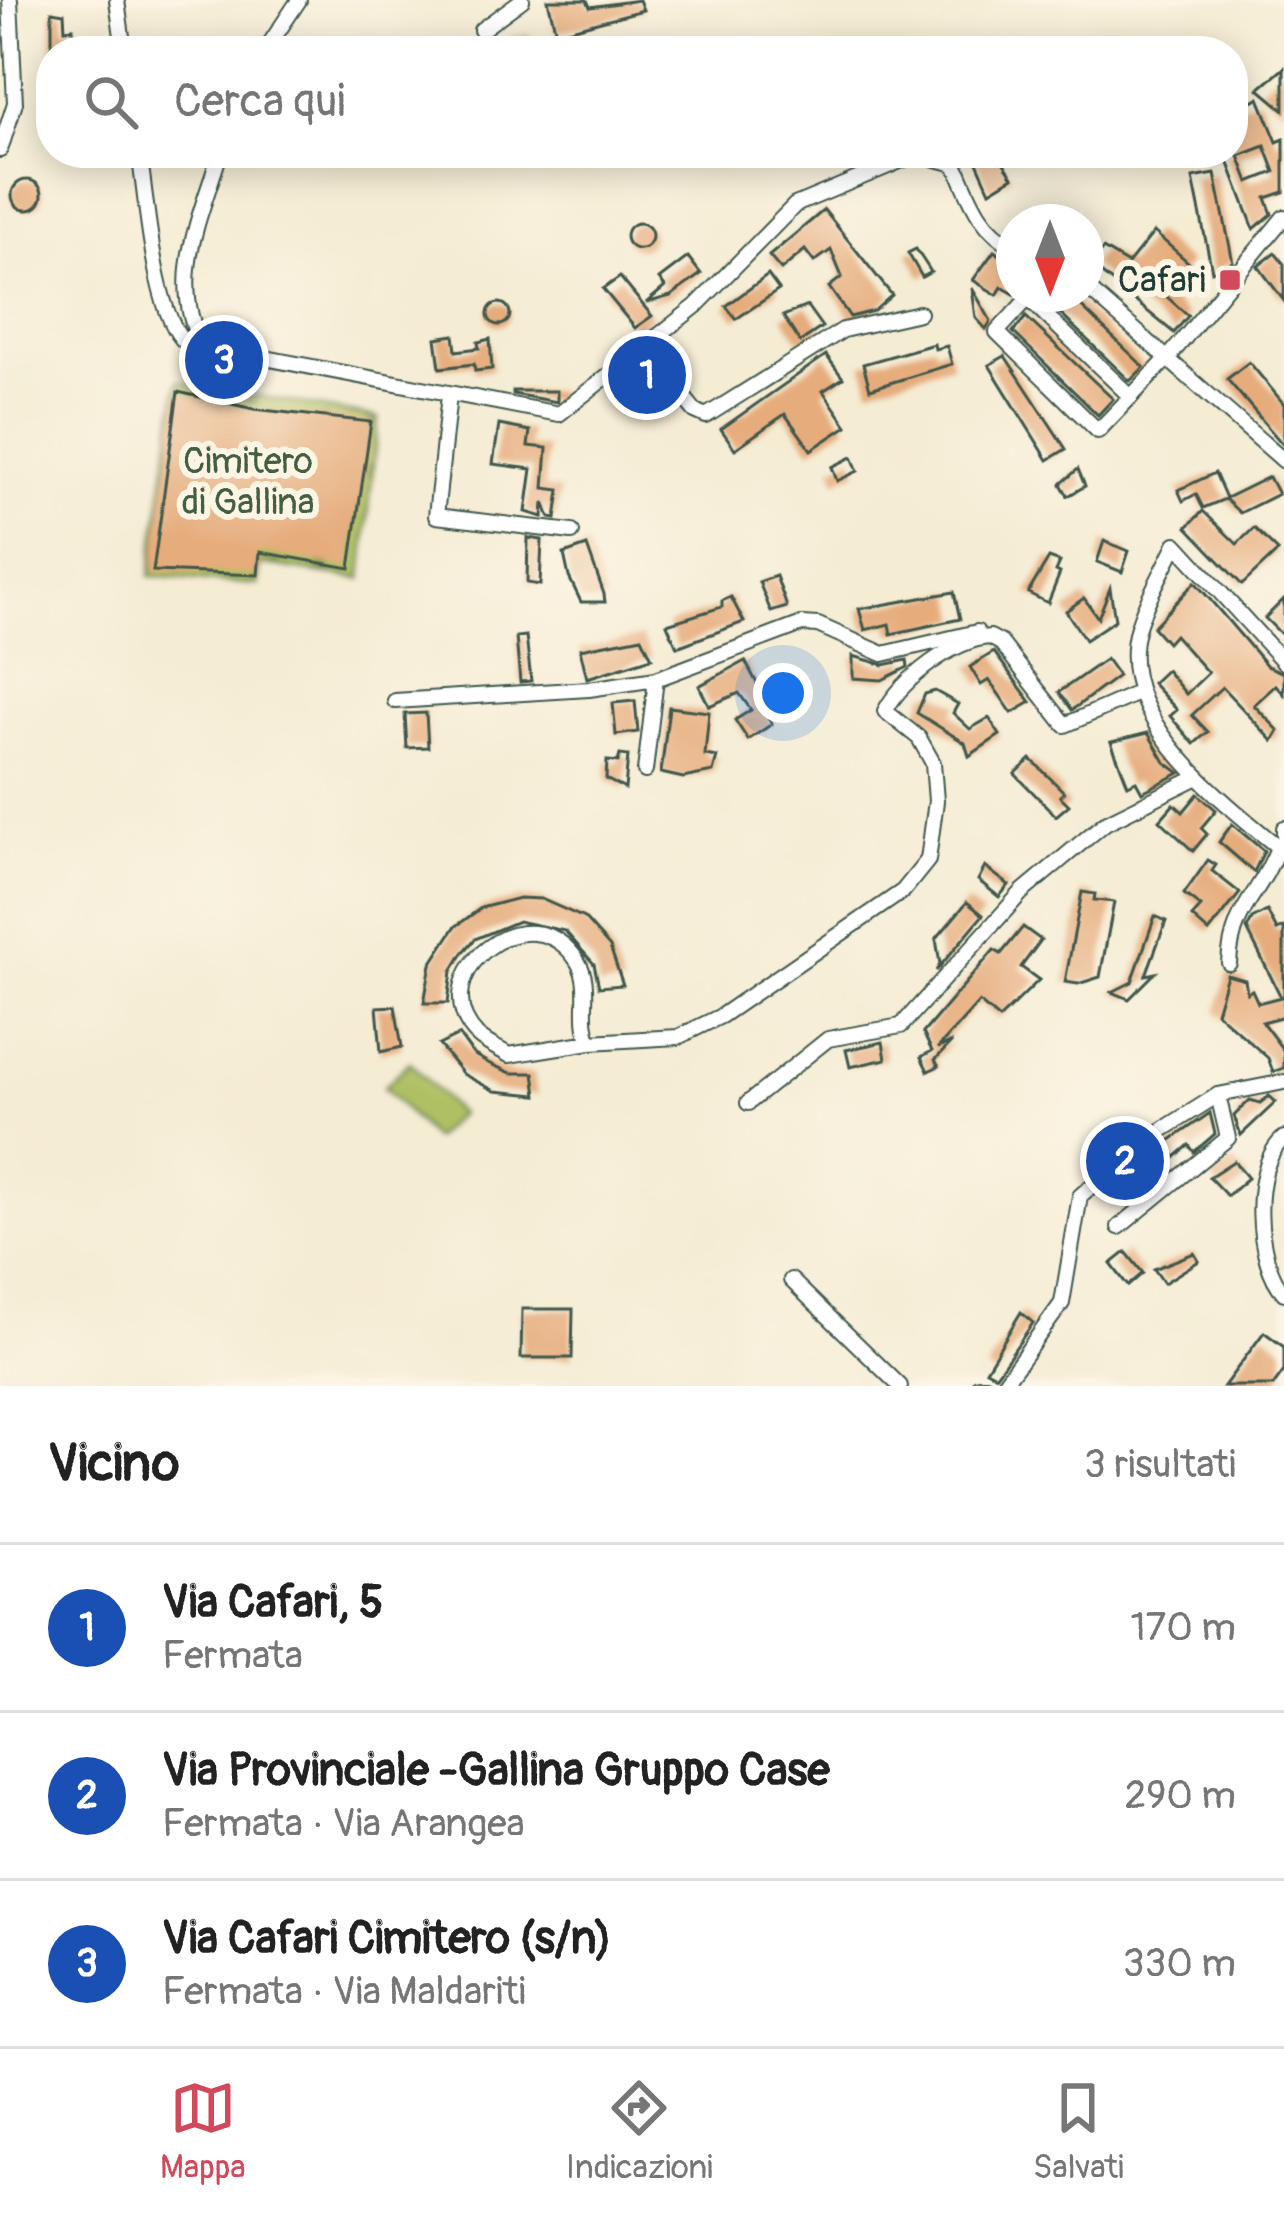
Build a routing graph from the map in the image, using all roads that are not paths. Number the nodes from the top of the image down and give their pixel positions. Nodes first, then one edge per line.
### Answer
1 (10, 0) edge
2 (117, 0) edge
3 (299, 0) edge
4 (521, 0) edge
5 (482, 30) dead end
6 (122, 36) edge
7 (275, 36) edge
8 (0, 150) edge
9 (142, 168) edge
10 (216, 168) edge
11 (883, 168) edge
12 (957, 168) edge
13 (1284, 217) edge
14 (996, 237) edge
15 (1104, 302) edge
16 (1015, 312) edge
17 (1046, 312) edge
18 (920, 313) dead end
19 (644, 348) junction
20 (203, 349) junction
21 (1168, 357) junction
22 (449, 395) junction
23 (1131, 397) junction
24 (1284, 461) edge
25 (572, 532) dead end
26 (980, 638) junction
27 (1284, 662) edge
28 (656, 679) junction
29 (1138, 693) junction
30 (395, 701) dead end
31 (646, 771) dead end
32 (1196, 778) junction
33 (1283, 840) edge
34 (1229, 963) dead end
35 (590, 1042) junction
36 (1284, 1082) edge
37 (1218, 1095) junction
38 (748, 1103) dead end
39 (1284, 1138) edge
40 (1119, 1227) dead end
41 (791, 1280) dead end
42 (1284, 1293) edge
43 (900, 1386) edge
44 (1002, 1386) edge

1 - 8 street
2 - 6 street
3 - 7 street
4 - 5 street
9 - 20 street
10 - 20 street
11 - 19 street
12 - 14 street
13 - 21 street
15 - 21 street
16 - 23 street
17 - 23 street
18 - 19 street
19 - 22 street
20 - 22 street
21 - 23 street
21 - 24 street
22 - 25 street
26 - 28 street
26 - 29 street
26 - 35 street
27 - 29 street
28 - 30 street
28 - 31 street
29 - 32 street
32 - 33 street
32 - 38 street
33 - 34 street
35 - 35 street
36 - 37 street
37 - 40 street
37 - 44 street
39 - 42 street
41 - 43 street

